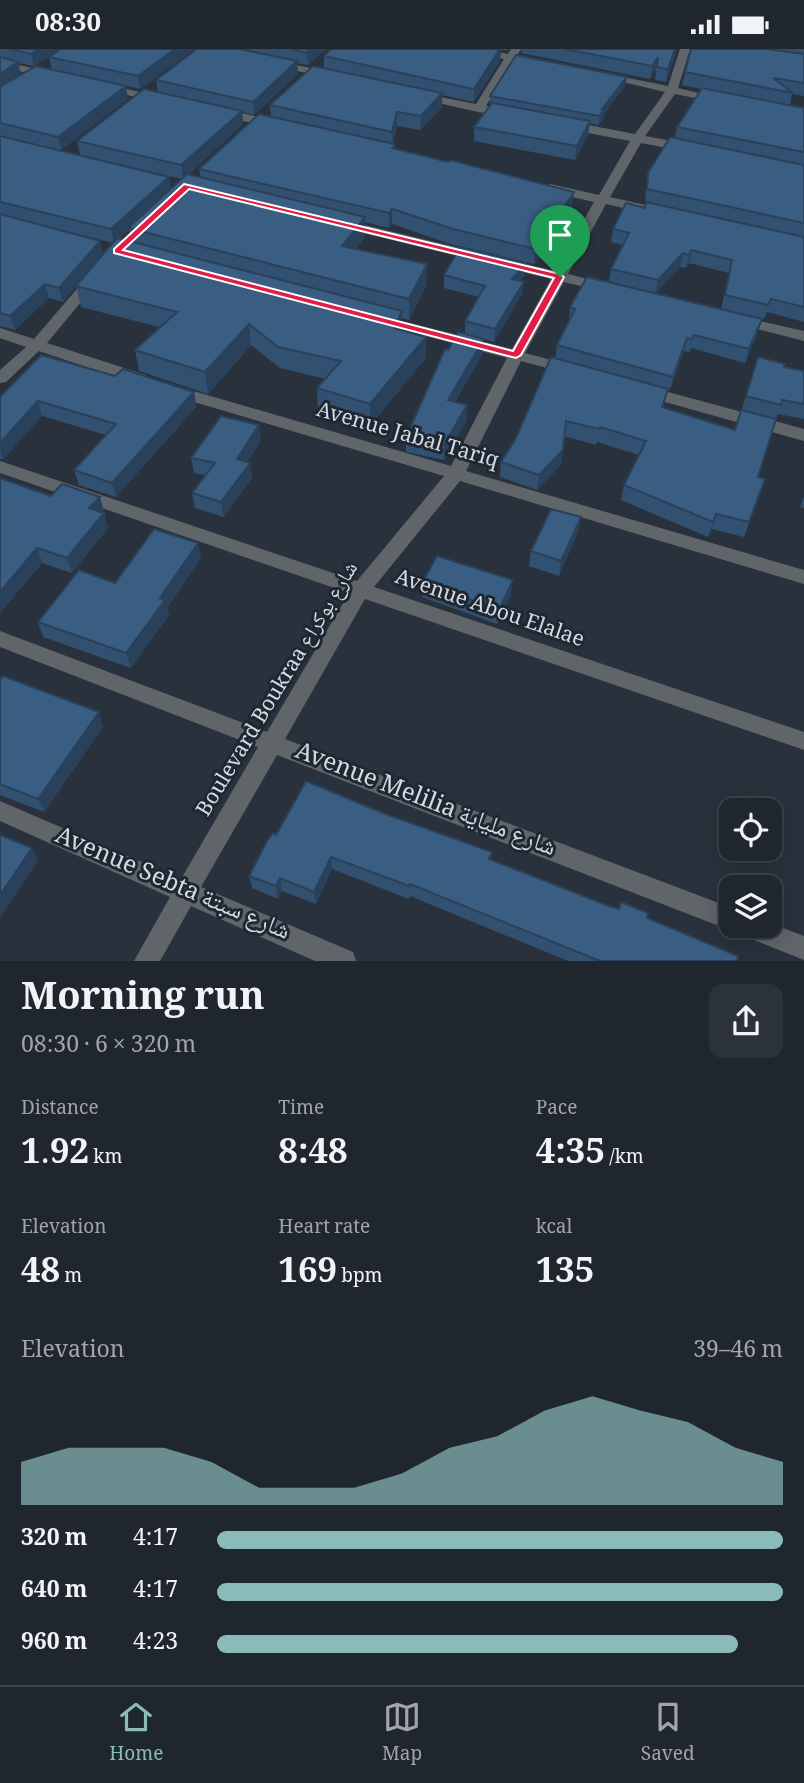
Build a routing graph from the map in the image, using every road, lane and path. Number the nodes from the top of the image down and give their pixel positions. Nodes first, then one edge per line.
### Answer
1 (469, 49) edge
2 (685, 49) edge
3 (514, 53) edge
4 (328, 56) edge
5 (260, 60) edge
6 (0, 64) edge
7 (49, 65) edge
8 (552, 66) edge
9 (37, 72) junction
10 (592, 74) edge
11 (307, 75) junction
12 (338, 77) edge
13 (64, 78) edge
14 (91, 84) edge
15 (19, 85) edge
16 (672, 90) junction
17 (402, 92) edge
18 (169, 101) edge
19 (738, 103) edge
20 (478, 109) junction
21 (207, 110) edge
22 (518, 116) edge
23 (558, 123) edge
24 (296, 129) edge
25 (638, 138) junction
26 (702, 151) edge
27 (536, 185) edge
28 (602, 200) junction
29 (656, 212) edge
30 (334, 222) edge
31 (99, 272) edge
32 (560, 277) junction
33 (614, 290) edge
34 (370, 317) edge
35 (723, 317) edge
36 (0, 333) edge
37 (804, 336) edge
38 (38, 344) junction
39 (516, 355) junction
40 (581, 373) edge
41 (0, 378) edge
42 (634, 388) edge
43 (804, 435) edge
44 (0, 467) edge
45 (456, 474) junction
46 (804, 577) edge
47 (360, 590) junction
48 (0, 639) edge
49 (804, 741) edge
50 (273, 742) junction
51 (0, 811) edge
52 (186, 890) junction
53 (719, 915) edge
54 (778, 938) edge
55 (804, 948) edge
56 (146, 961) edge
57 (344, 961) edge

1 - 3 street
2 - 16 street, Boulevard Boukraa شارع بوكراع
3 - 8 street
3 - 20 street
4 - 11 street
5 - 11 street
6 - 9 street
7 - 9 street
9 - 13 street
9 - 15 street
10 - 16 street
11 - 12 street
14 - 18 street
16 - 19 street
16 - 25 street, Boulevard Boukraa شارع بوكراع
17 - 20 street
20 - 22 street
21 - 24 street
23 - 25 street
25 - 26 street
25 - 28 street, Boulevard Boukraa شارع بوكراع
27 - 28 street
28 - 29 street
28 - 32 street, Boulevard Boukraa شارع بوكراع
30 - 32 street
31 - 38 street
32 - 33 street
32 - 39 street, Boulevard Boukraa شارع بوكراع
34 - 39 street
35 - 37 street
36 - 38 street, Avenue Jabal Tariq
38 - 41 street
38 - 45 street, Avenue Jabal Tariq
39 - 40 street
39 - 45 street, Boulevard Boukraa شارع بوكراع
42 - 43 street
44 - 47 street, Avenue Abou Elalae
45 - 46 street, Avenue Jabal Tariq
45 - 47 street, Boulevard Boukraa شارع بوكراع
47 - 49 street, Avenue Abou Elalae
47 - 50 street, Boulevard Boukraa شارع بوكراع
48 - 50 street, Avenue Melilia شارع ملياية
50 - 52 street, Boulevard Boukraa شارع بوكراع
50 - 53 street, Avenue Melilia شارع ملياية
51 - 52 street, Avenue Sebta شارع سبتة
52 - 56 street, Boulevard Boukraa شارع بوكراع
52 - 57 street, Avenue Sebta شارع سبتة
54 - 55 street

